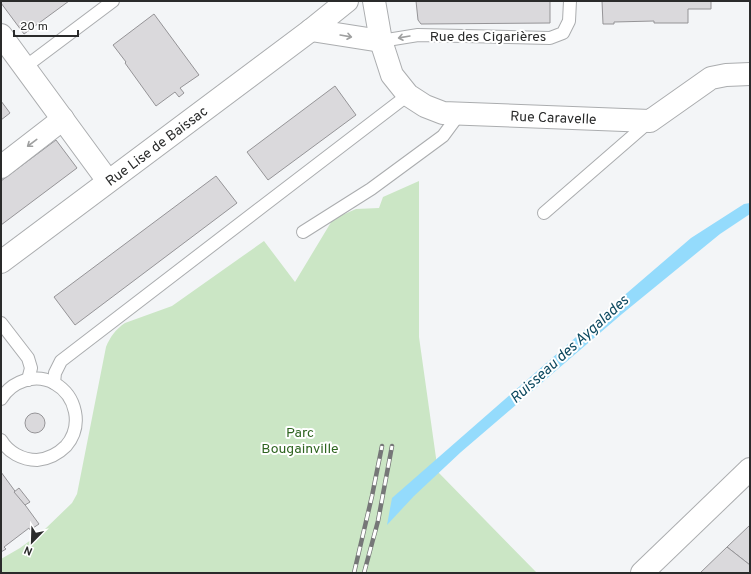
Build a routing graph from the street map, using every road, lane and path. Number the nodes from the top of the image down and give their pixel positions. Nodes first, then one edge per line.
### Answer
1 (112, 1) edge
2 (347, 1) edge
3 (374, 1) edge
4 (570, 1) edge
5 (312, 30) junction
6 (1, 35) edge
7 (381, 41) junction
8 (25, 67) junction
9 (750, 74) edge
10 (408, 95) junction
11 (460, 114) junction
12 (63, 119) junction
13 (650, 122) junction
14 (1, 167) edge
15 (108, 181) junction
16 (544, 213) dead end
17 (302, 232) dead end
18 (1, 262) edge
19 (1, 323) edge
20 (28, 380) junction
21 (54, 383) junction
22 (1, 398) edge
23 (1, 440) edge
24 (750, 470) edge
25 (642, 573) edge

1 - 8 lane
2 - 5 street, Rue Lise de Baissac
3 - 7 street, Rue Caravelle
4 -> 7 lane, Rue des Cigarières
5 -> 7 street
5 - 15 street, Rue Lise de Baissac
6 - 8 street
7 - 10 street, Rue Caravelle
8 - 12 street
9 - 13 street
10 - 11 street, Rue Caravelle
10 - 21 lane
11 - 13 street, Rue Caravelle
11 - 17 lane
12 -> 14 street
12 - 15 street
13 - 16 lane
15 - 18 street, Rue Lise de Baissac
19 - 20 lane
20 - 21 lane
20 - 22 lane
21 - 23 lane
24 - 25 street

